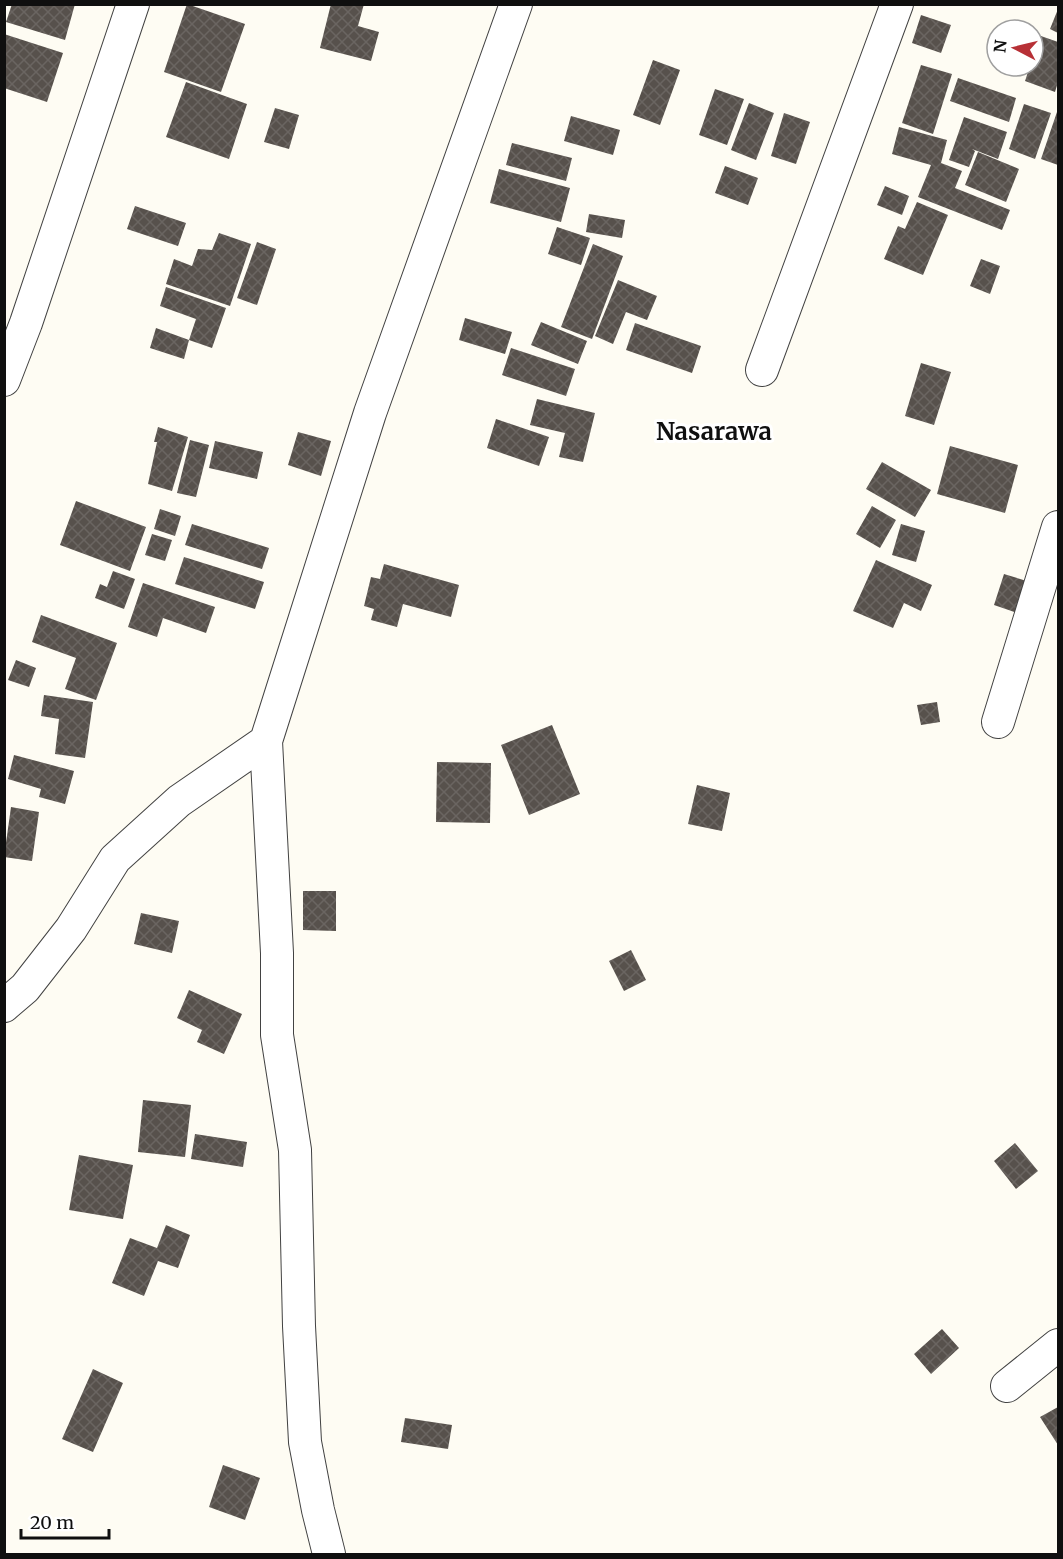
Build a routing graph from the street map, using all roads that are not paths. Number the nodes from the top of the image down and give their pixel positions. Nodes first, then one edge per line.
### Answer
1 (133, 4) edge
2 (516, 4) edge
3 (897, 4) edge
4 (762, 370) dead end
5 (4, 380) edge
6 (1059, 527) edge
7 (998, 722) dead end
8 (266, 741) junction
9 (4, 1006) edge
10 (1059, 1345) edge
11 (1007, 1386) dead end
12 (329, 1554) edge

1 - 5 street
2 - 8 street
3 - 4 street
6 - 7 street
8 - 9 street
8 - 12 street
10 - 11 street

